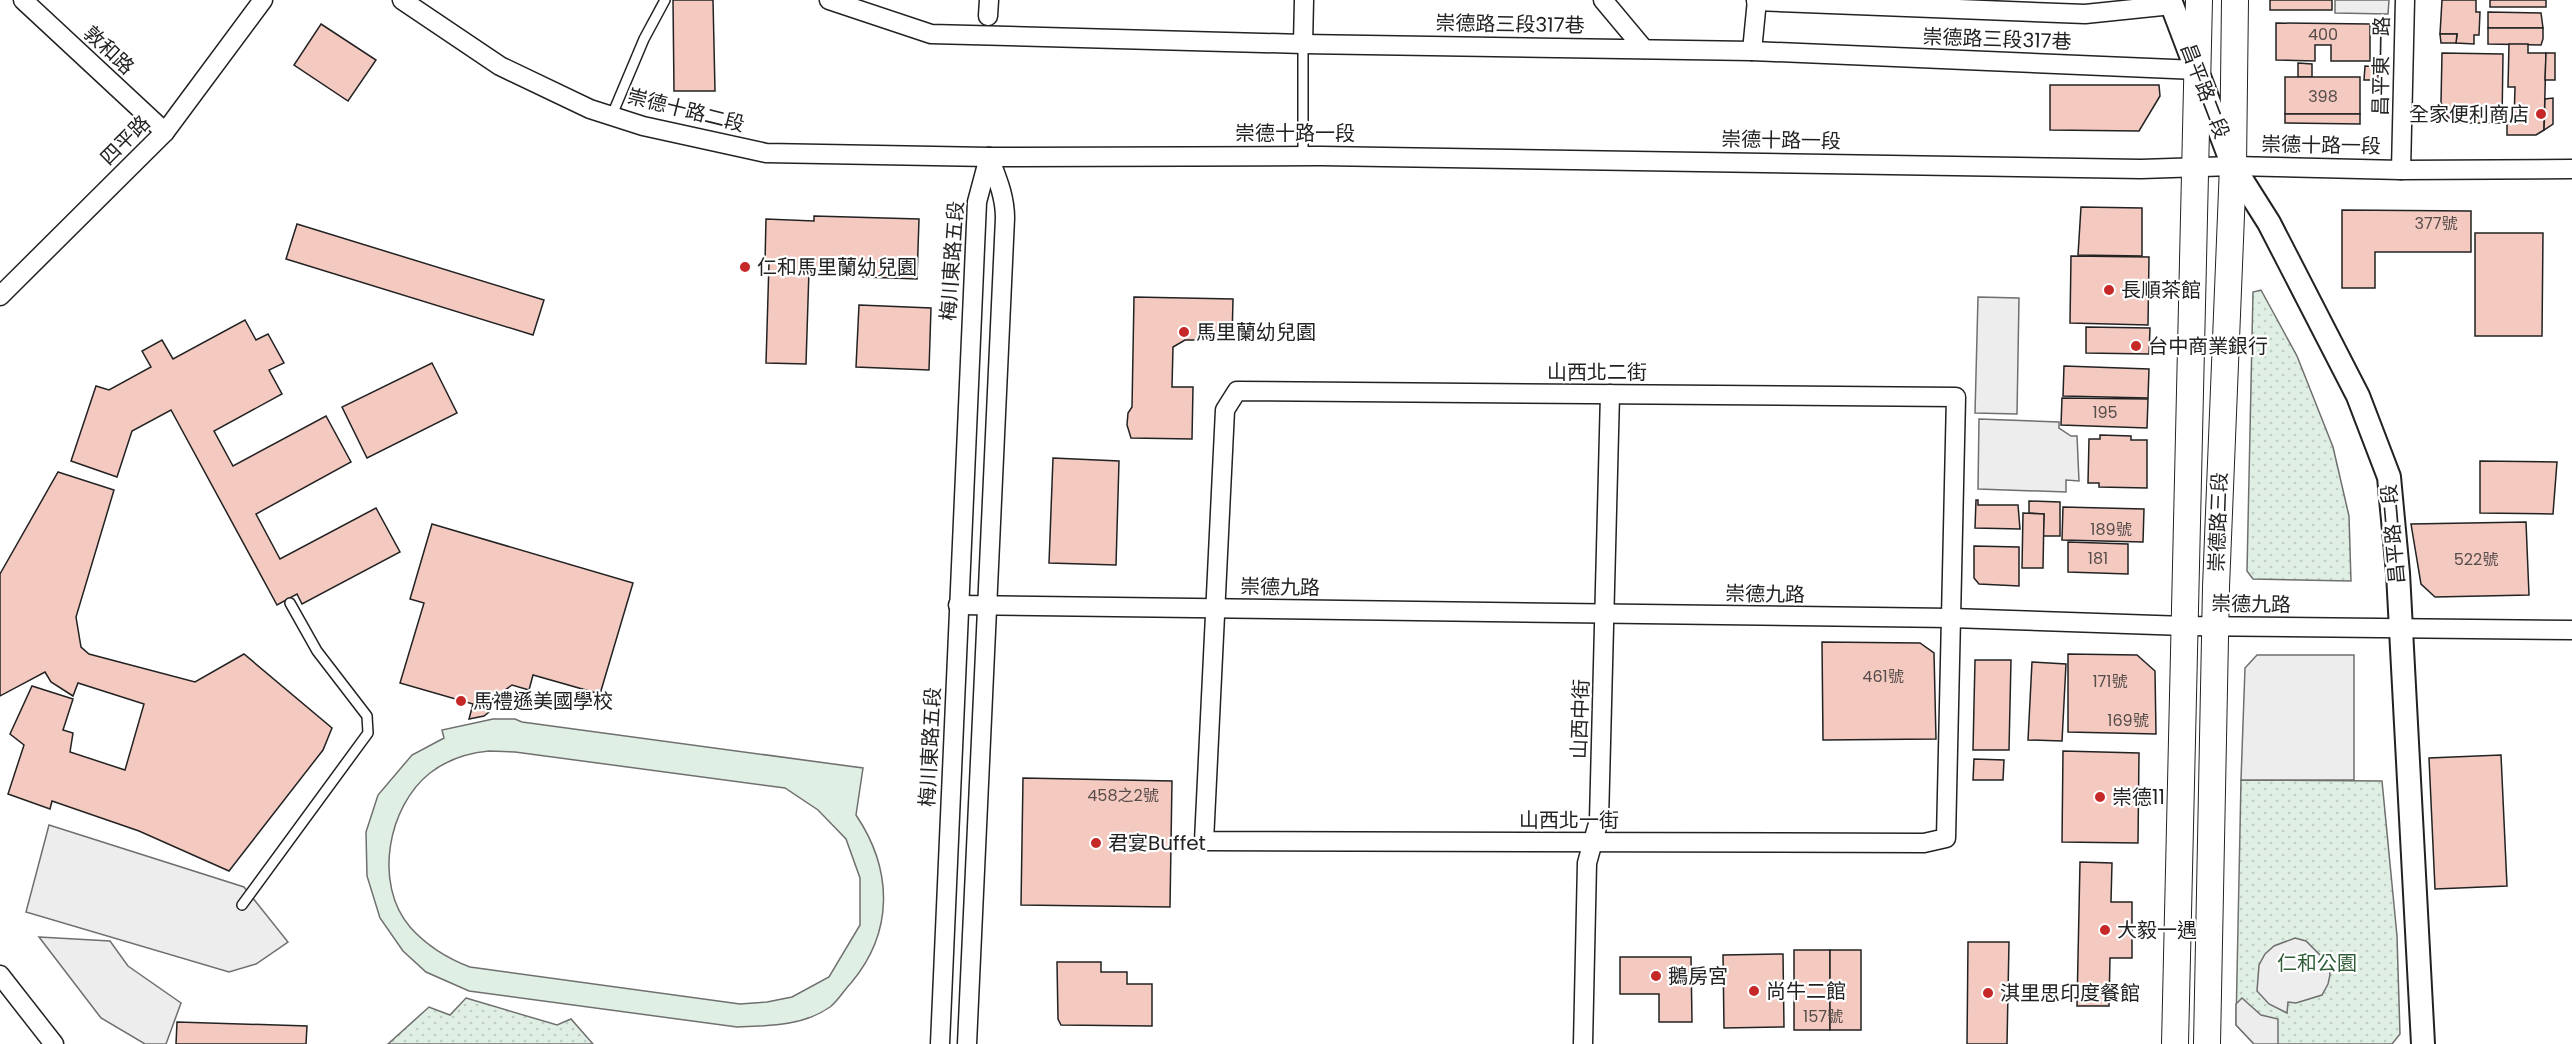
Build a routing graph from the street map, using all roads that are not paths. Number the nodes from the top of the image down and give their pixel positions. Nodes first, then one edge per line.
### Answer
1 (23, 0) edge
2 (263, 0) edge
3 (402, 0) edge
4 (665, 0) edge
5 (828, 0) edge
6 (1304, 0) edge
7 (1603, 0) edge
8 (1756, 0) edge
9 (2199, 0) edge
10 (2235, 0) edge
11 (2405, 0) edge
12 (2171, 2) edge
13 (1985, 6) edge
14 (1303, 44) junction
15 (1644, 49) junction
16 (1752, 51) junction
17 (2197, 70) junction
18 (612, 115) junction
19 (165, 132) junction
20 (1303, 156) junction
21 (989, 157) junction
22 (2233, 166) junction
23 (2195, 167) junction
24 (2572, 169) edge
25 (2401, 170) junction
26 (0, 296) edge
27 (1610, 394) junction
28 (290, 603) dead end
29 (958, 605) junction
30 (987, 606) junction
31 (1215, 609) junction
32 (1606, 615) junction
33 (1951, 618) junction
34 (2184, 626) junction
35 (2216, 626) junction
36 (2399, 628) junction
37 (2572, 630) edge
38 (1592, 842) junction
39 (242, 905) dead end
40 (0, 975) edge
41 (54, 1044) edge
42 (940, 1044) edge
43 (967, 1044) edge
44 (1583, 1044) edge
45 (2175, 1044) edge
46 (2207, 1044) edge
47 (2423, 1044) edge

1 - 19 street, 敦和路
2 - 19 street, 四平路
3 - 18 street, 崇德十路二段
4 - 18 lane
5 - 14 street, 崇德路三段317巷
6 - 14 street
7 - 15 street
8 - 13 street
8 - 16 street
9 - 17 main road, 崇德路三段
10 - 22 main road, 崇德路三段
11 - 25 street, 昌平東一路
12 - 13 street
12 - 17 street, 昌平路二段
14 - 15 street, 崇德路三段317巷
14 - 20 lane
15 - 16 street, 崇德路三段317巷
16 - 17 street, 崇德路三段317巷
17 - 22 street, 昌平路二段
17 - 23 main road, 崇德路三段
18 - 21 street, 崇德十路二段
19 - 26 street, 四平路
20 - 21 street, 崇德十路一段
20 - 23 street, 崇德十路一段
21 - 29 street, 梅川東路五段
21 - 30 street
22 - 23 street, 崇德十路一段
22 - 25 street, 崇德十路一段
22 - 35 main road, 崇德路三段
22 - 36 street, 昌平路二段
23 - 34 main road, 崇德路三段
24 - 25 street, 崇德十路一段
27 - 31 street, 山西北二街
27 - 32 street, 山西中街
27 - 33 street, 山西北二街
28 - 39 lane
29 - 30 street, 崇德九路
29 - 42 street, 梅川東路五段
30 - 31 street, 崇德九路
30 - 43 street
31 - 32 street, 崇德九路
31 - 38 street, 山西北一街
32 - 33 street, 崇德九路
32 - 38 street, 山西中街
33 - 34 street, 崇德九路
33 - 38 street, 山西北一街
34 - 35 street, 崇德九路
34 - 45 main road, 崇德路三段
35 - 36 street, 崇德九路
35 - 46 main road, 崇德路三段
36 - 37 street, 崇德九路
36 - 47 street, 昌平路二段
38 - 44 street, 山西中街
40 - 41 street

